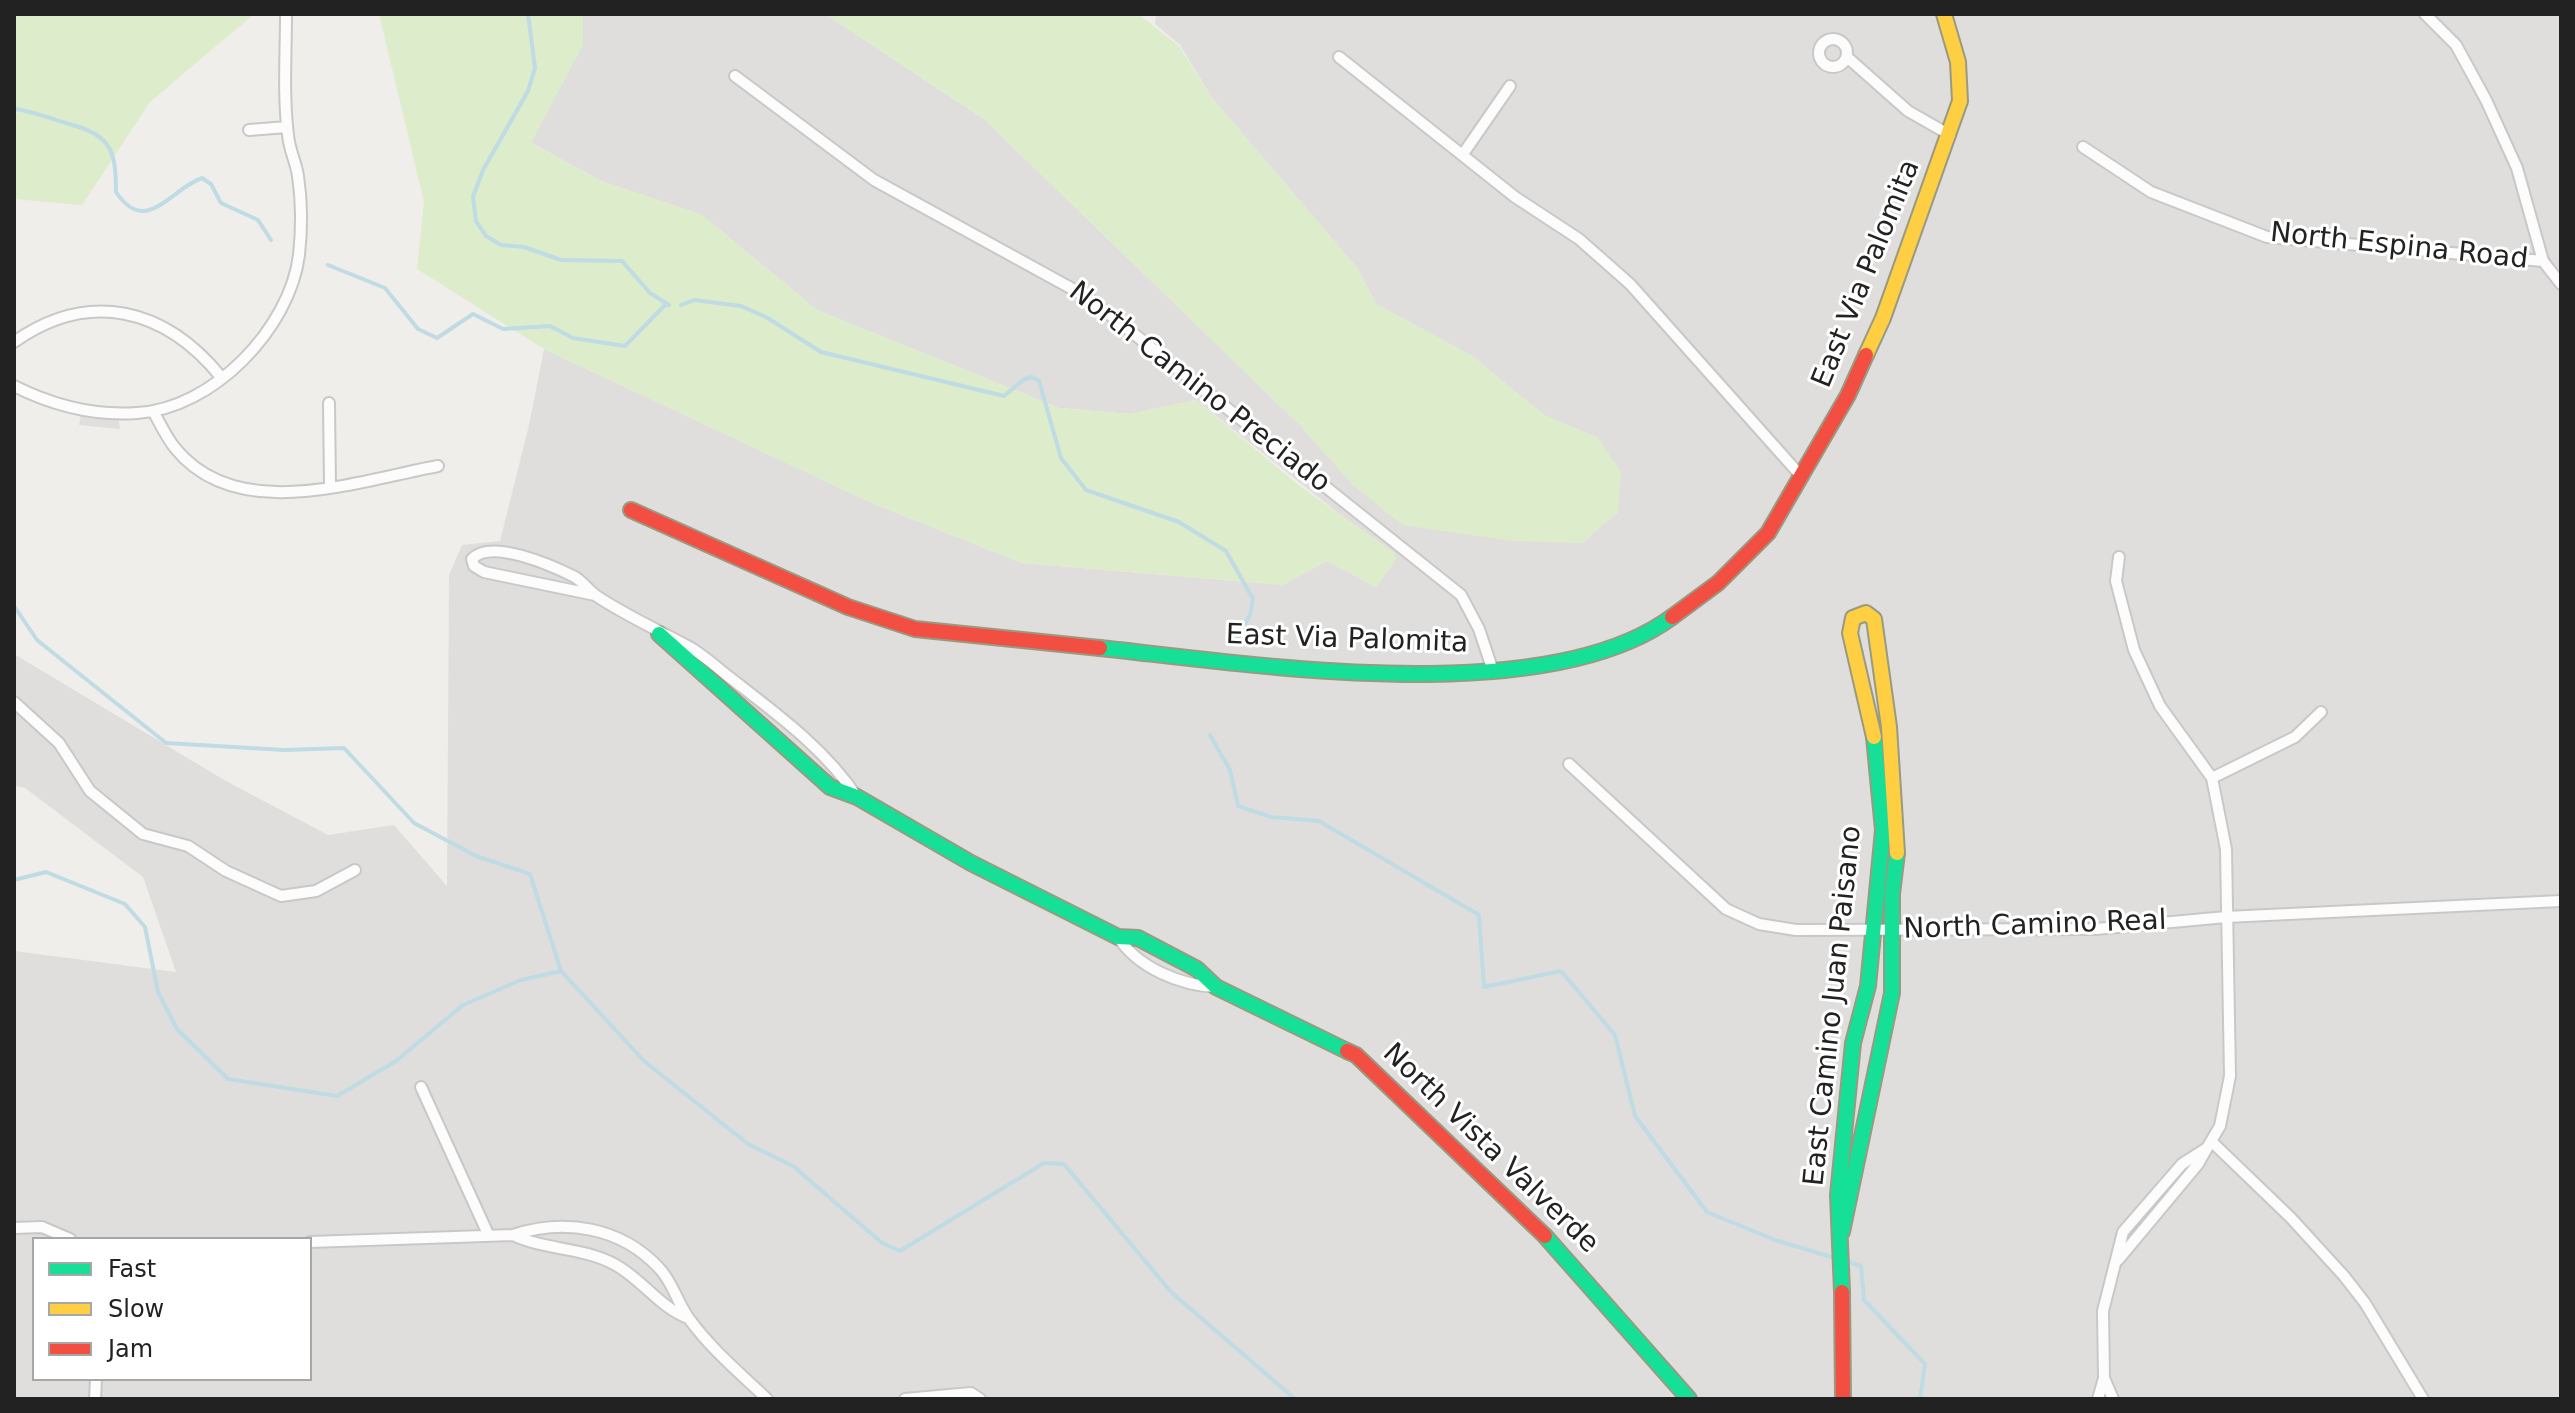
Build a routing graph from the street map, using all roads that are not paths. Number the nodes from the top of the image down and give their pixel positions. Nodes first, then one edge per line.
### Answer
1 (286, 14) edge
2 (1944, 14) edge
3 (2425, 14) edge
4 (1339, 57) dead end
5 (1847, 57) dead end
6 (735, 76) dead end
7 (1510, 86) dead end
8 (287, 127) junction
9 (249, 130) dead end
10 (1950, 135) junction
11 (2083, 147) dead end
12 (1463, 154) junction
13 (2543, 261) junction
14 (2561, 284) edge
15 (14, 342) edge
16 (221, 377) junction
17 (14, 386) edge
18 (329, 403) dead end
19 (153, 411) junction
20 (438, 466) dead end
21 (1801, 476) junction
22 (330, 485) junction
23 (631, 510) dead end
24 (2119, 557) dead end
25 (595, 595) junction
26 (659, 634) joint
27 (1493, 671) junction
28 (14, 702) edge
29 (2321, 712) dead end
30 (1569, 764) dead end
31 (2212, 778) junction
32 (355, 870) dead end
33 (2561, 901) edge
34 (2226, 917) junction
35 (1875, 930) junction
36 (1892, 930) junction
37 (421, 1087) dead end
38 (2209, 1144) junction
39 (14, 1228) edge
40 (1842, 1232) junction
41 (488, 1234) junction
42 (513, 1235) junction
43 (65, 1237) edge
44 (312, 1242) edge
45 (688, 1318) junction
46 (2104, 1378) junction
47 (767, 1399) edge
48 (905, 1399) edge
49 (980, 1399) edge
50 (1689, 1399) edge
51 (1843, 1399) edge
52 (2098, 1399) edge
53 (2113, 1399) edge
54 (2423, 1399) edge

1 - 8 street
2 - 10 street, East Via Palomita
3 - 13 street
4 - 12 street
5 - 10 street
6 - 27 street, North Camino Preciado
7 - 12 street
8 - 9 street
8 - 16 street
10 - 21 street, East Via Palomita
11 - 13 street, North Espina Road
12 - 21 street
13 - 14 street
15 - 16 street
16 - 19 street
17 - 19 street
18 - 22 street
19 - 22 street
20 - 22 street
21 - 27 street, East Via Palomita
23 - 27 street, East Via Palomita
24 - 31 street
25 - 25 street, North Vista Valverde
25 - 26 street, North Vista Valverde
26 - 50 street, North Vista Valverde
28 - 32 street
29 - 31 street
30 - 35 street, North Camino Real
31 - 34 street
33 - 34 street, North Camino Real
34 - 36 street, North Camino Real
34 - 38 street
35 - 36 street, North Camino Real
35 - 36 street, East Camino Juan Paisano
35 - 40 street, East Camino Juan Paisano
36 - 40 street, East Camino Juan Paisano
37 - 41 street
38 - 46 street
38 - 54 street
39 - 43 street
40 - 51 street, East Camino Juan Paisano
41 - 42 street
41 - 44 street
42 - 45 street
42 - 45 street
45 - 47 street
46 - 52 street
46 - 53 street
48 - 49 street

